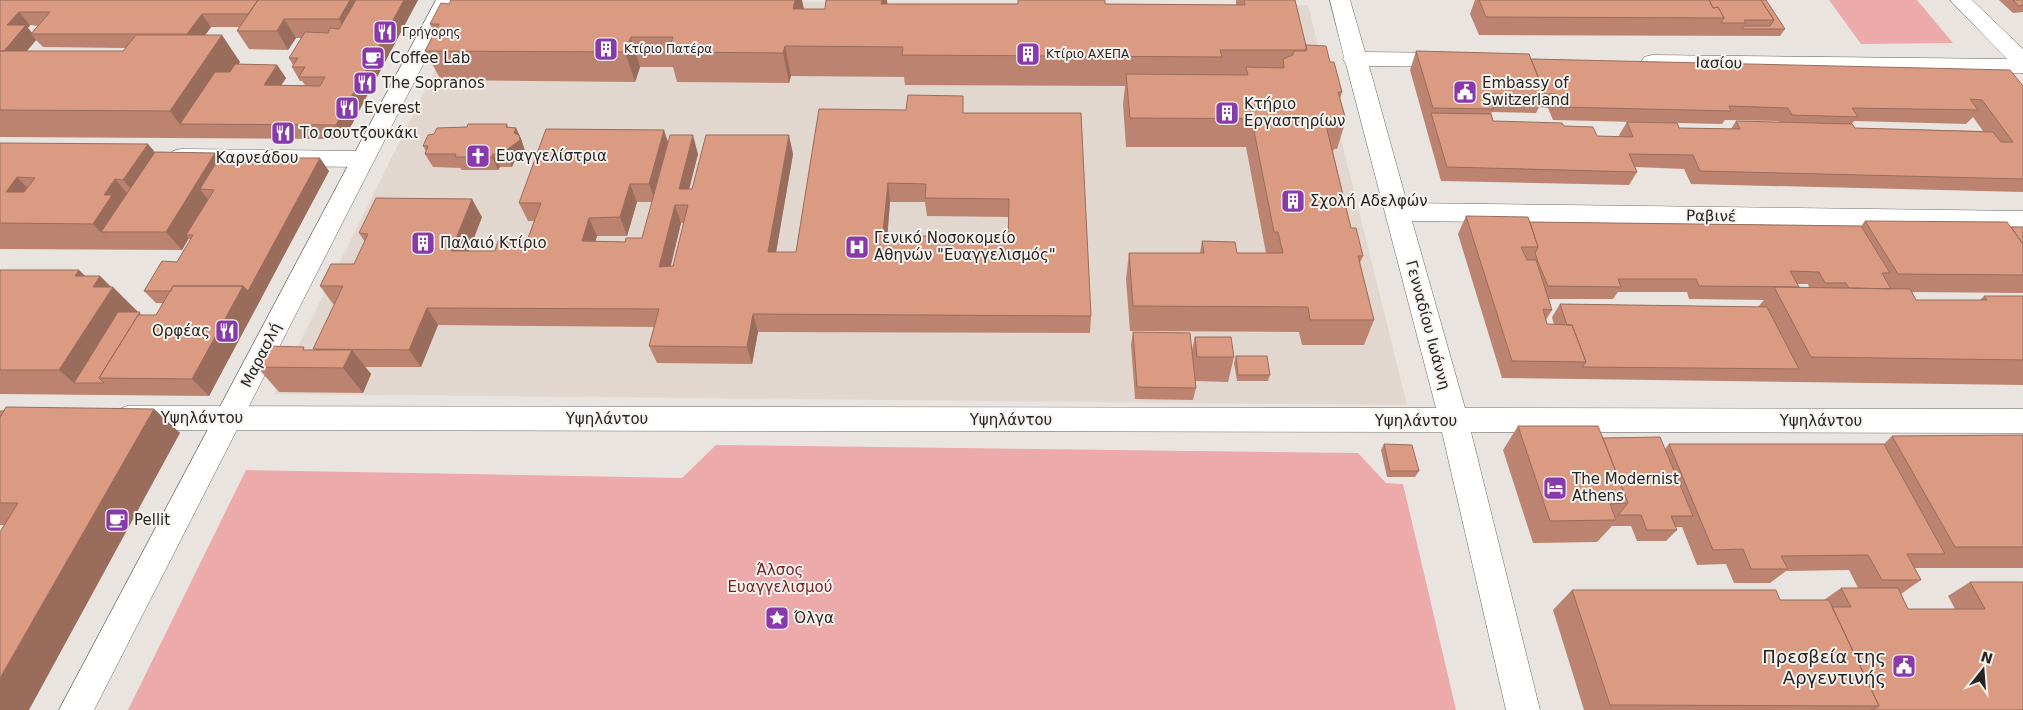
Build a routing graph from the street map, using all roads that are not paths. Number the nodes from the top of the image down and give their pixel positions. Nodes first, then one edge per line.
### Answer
1 (446, 0) edge
2 (1340, 0) edge
3 (1960, 0) edge
4 (1354, 59) junction
5 (1472, 60) edge
6 (1630, 62) edge
7 (2023, 62) edge
8 (2023, 66) edge
9 (157, 157) edge
10 (363, 158) junction
11 (1398, 212) junction
12 (2023, 220) edge
13 (99, 418) edge
14 (228, 418) junction
15 (1454, 421) junction
16 (2023, 421) edge
17 (76, 710) edge
18 (1522, 710) edge

1 - 10 street, Μαρασλή
2 - 4 street, Γενναδίου Ιωάννη
3 - 7 street
4 - 5 street
4 - 11 street, Γενναδίου Ιωάννη
6 - 8 street, Ιασίου
9 - 10 street, Καρνεάδου
10 - 14 street, Μαρασλή
11 - 12 street, Ραβινέ
11 - 15 street, Γενναδίου Ιωάννη
13 - 14 street, Υψηλάντου
14 - 15 street, Υψηλάντου
14 - 17 street, Μαρασλή
15 - 16 street, Υψηλάντου
15 - 18 street, Γενναδίου Ιωάννη

